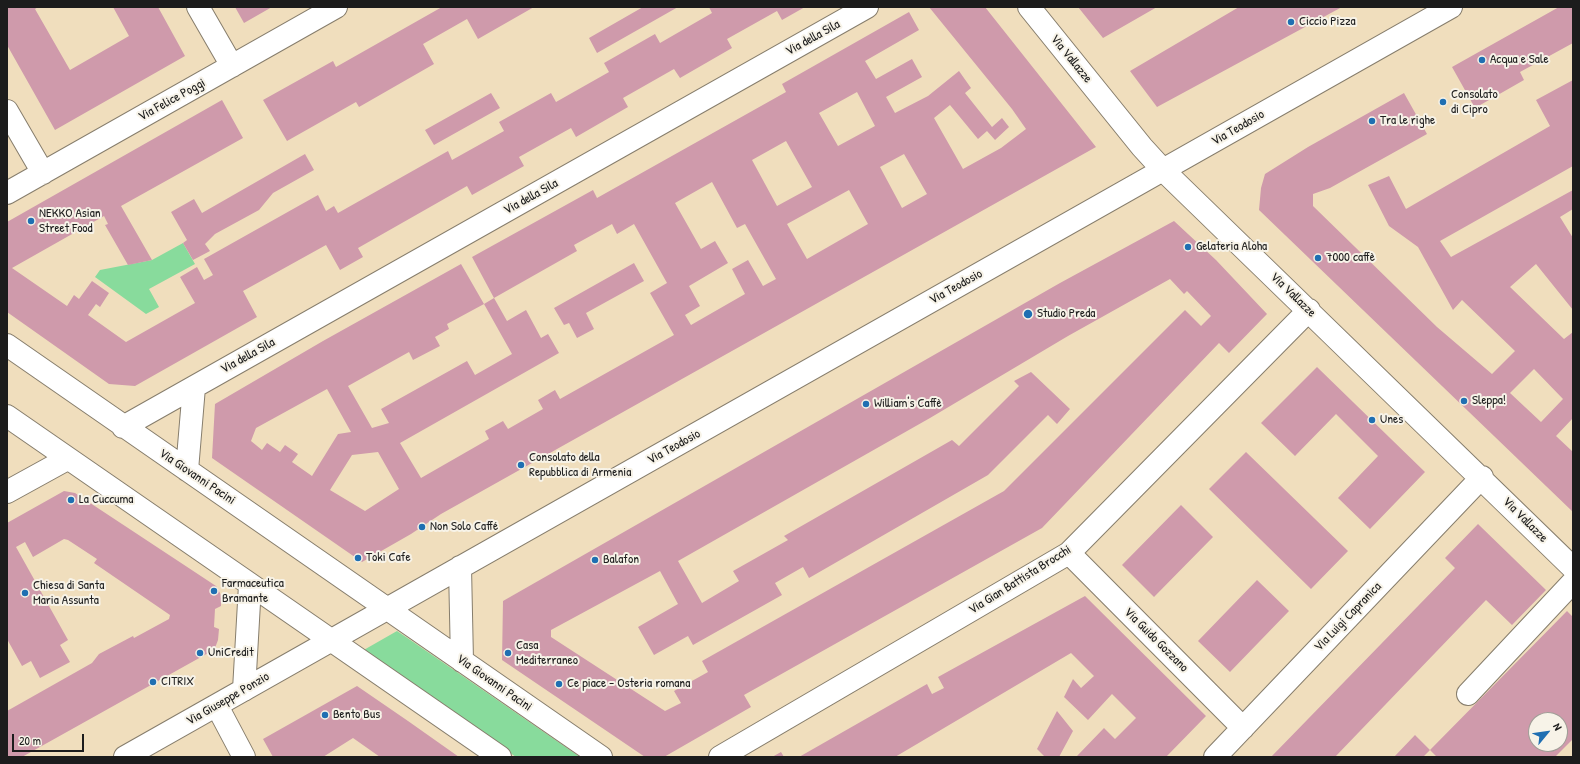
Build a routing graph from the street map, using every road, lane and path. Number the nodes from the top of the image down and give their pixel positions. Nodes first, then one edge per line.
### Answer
1 (198, 7) edge
2 (336, 7) edge
3 (868, 7) edge
4 (1029, 7) edge
5 (1437, 10) edge
6 (232, 66) junction
7 (7, 111) edge
8 (1163, 170) junction
9 (43, 173) junction
10 (7, 193) edge
11 (1309, 310) junction
12 (7, 345) edge
13 (194, 387) junction
14 (7, 416) edge
15 (123, 426) junction
16 (66, 458) junction
17 (187, 470) junction
18 (1482, 477) junction
19 (7, 492) edge
20 (1069, 553) junction
21 (460, 567) junction
22 (1572, 567) edge
23 (250, 585) junction
24 (387, 609) junction
25 (331, 641) junction
26 (462, 661) junction
27 (244, 690) junction
28 (1468, 694) dead end
29 (217, 706) junction
30 (1242, 728) junction
31 (125, 757) edge
32 (244, 757) edge
33 (500, 757) edge
34 (601, 757) edge
35 (720, 757) edge
36 (1215, 757) edge

1 - 6 street
2 - 6 street, Via Felice Poggi
3 - 13 street, Via della Sila
4 - 8 street, Via Vallazze
5 - 8 street, Via Teodosio
6 - 9 street, Via Felice Poggi
7 - 9 street
8 - 11 street, Via Vallazze
8 - 21 street, Via Teodosio
9 - 10 street, Via Felice Poggi
11 - 18 street, Via Vallazze
11 - 20 street, Via Gian Battista Brocchi
12 - 15 street, Via Giovanni Pacini
13 - 15 street, Via della Sila
13 - 17 street
14 - 16 street
15 - 17 street, Via Giovanni Pacini
16 - 19 street
16 - 23 street
17 - 24 street, Via Giovanni Pacini
18 - 22 street, Via Vallazze
18 - 30 street, Via Luigi Capranica
20 - 30 street, Via Guido Gozzano
20 - 35 street, Via Gian Battista Brocchi
21 - 24 street, Via Teodosio
21 - 26 street
22 - 28 street
23 - 25 street
23 - 27 street
24 - 25 street
24 - 26 street, Via Giovanni Pacini
25 - 27 street, Via Giuseppe Ponzio
25 - 33 street
26 - 34 street, Via Giovanni Pacini
27 - 29 street, Via Giuseppe Ponzio
29 - 31 street, Via Giuseppe Ponzio
29 - 32 street
30 - 36 street, Via Luigi Capranica

